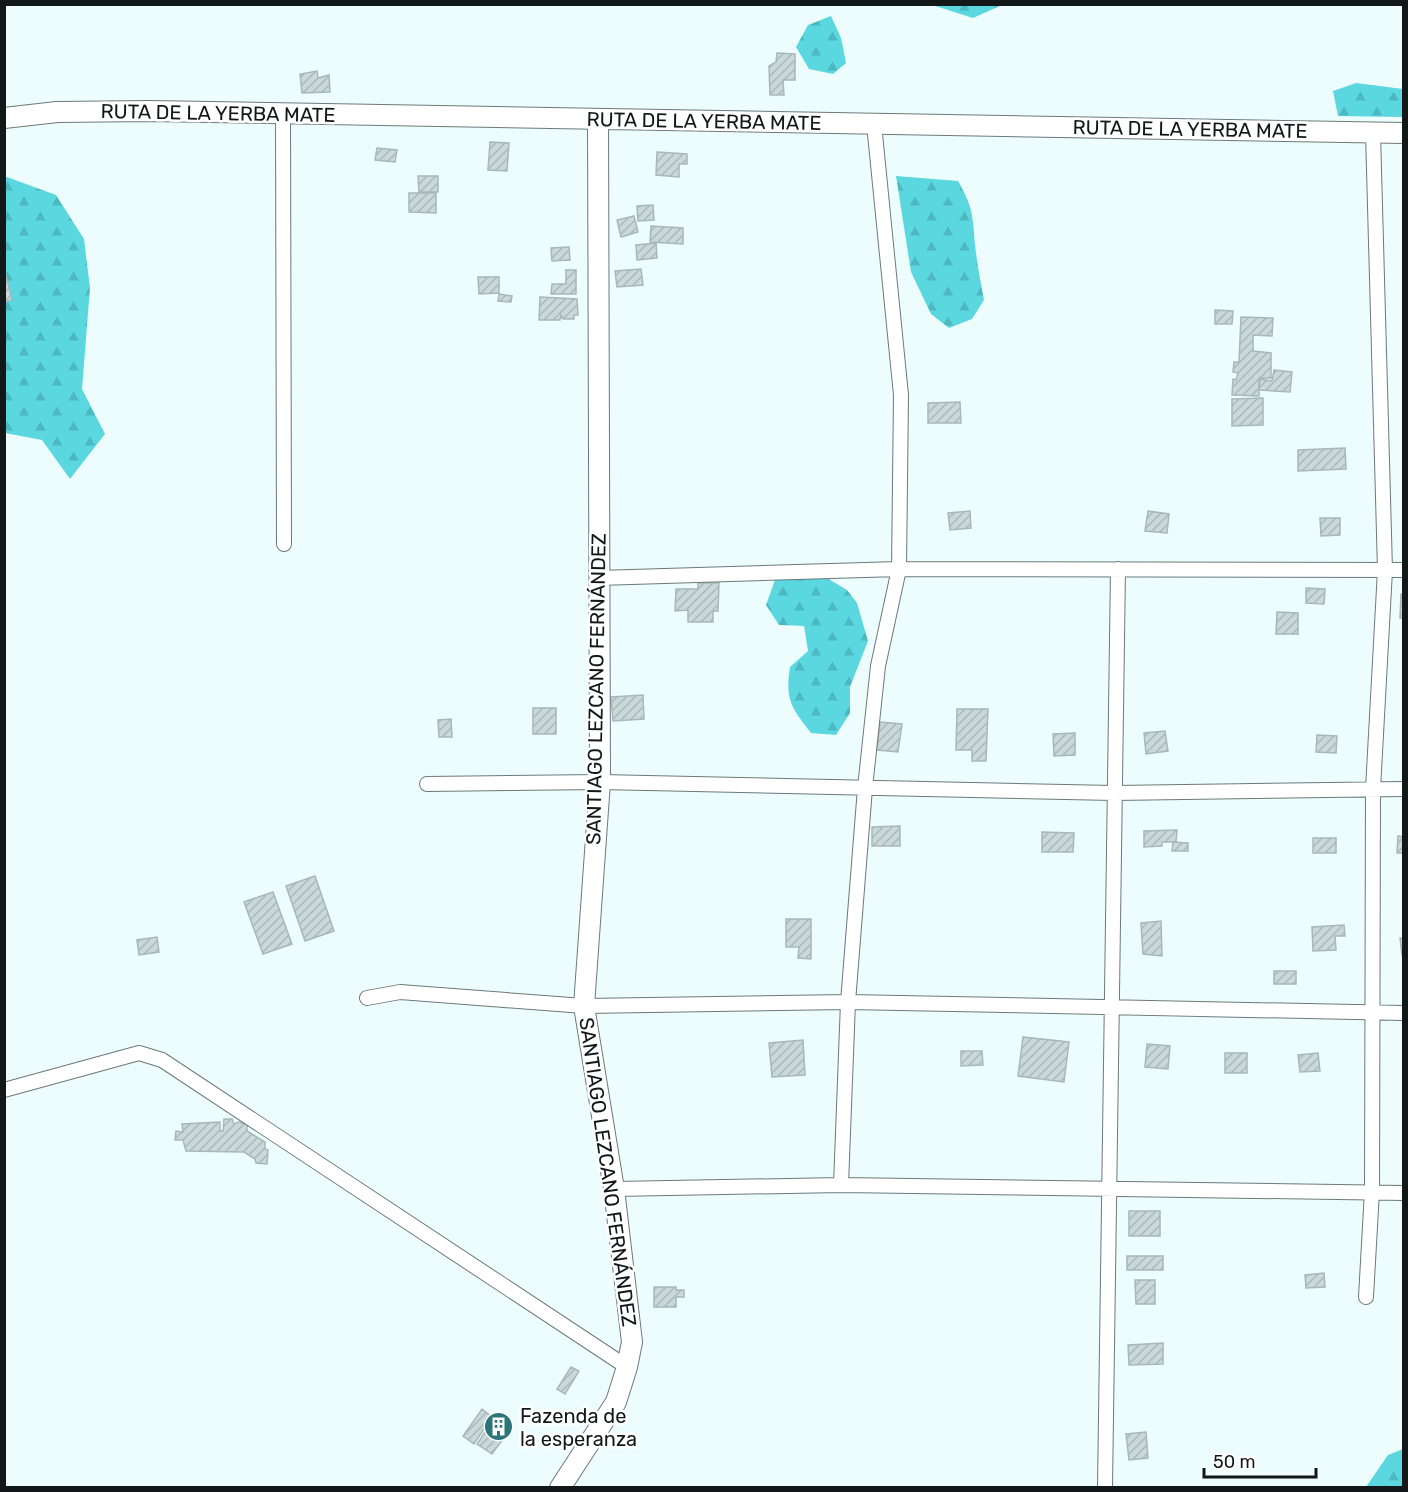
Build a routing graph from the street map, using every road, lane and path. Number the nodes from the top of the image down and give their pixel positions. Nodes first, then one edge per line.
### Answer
1 (283, 113) junction
2 (4, 118) edge
3 (598, 119) junction
4 (874, 124) junction
5 (1373, 133) junction
6 (1404, 133) edge
7 (284, 544) dead end
8 (899, 569) junction
9 (1118, 569) junction
10 (1385, 570) junction
11 (1404, 570) edge
12 (598, 578) junction
13 (600, 782) junction
14 (427, 784) dead end
15 (865, 788) junction
16 (1373, 789) junction
17 (1404, 789) edge
18 (1114, 793) junction
19 (367, 998) dead end
20 (848, 1002) junction
21 (584, 1006) junction
22 (1112, 1008) junction
23 (1372, 1013) junction
24 (1404, 1013) edge
25 (4, 1090) edge
26 (841, 1185) junction
27 (1109, 1188) junction
28 (614, 1189) junction
29 (1372, 1191) junction
30 (1404, 1193) edge
31 (1366, 1297) dead end
32 (627, 1367) junction
33 (560, 1488) edge
34 (1105, 1488) edge

1 - 2 main road, RUTA DE LA YERBA MATE
1 - 3 main road, RUTA DE LA YERBA MATE
1 - 7 street
3 - 4 main road, RUTA DE LA YERBA MATE
3 - 12 main road, SANTIAGO LEZCANO FERNÁNDEZ
4 - 5 main road, RUTA DE LA YERBA MATE
4 - 8 street
5 - 6 main road, RUTA DE LA YERBA MATE
5 - 10 street
8 - 9 street
8 - 12 street
8 - 15 street
9 - 10 street
9 - 18 street
10 - 11 street
10 - 16 street
12 - 13 main road, SANTIAGO LEZCANO FERNÁNDEZ
13 - 14 street
13 - 15 street
13 - 21 main road, SANTIAGO LEZCANO FERNÁNDEZ
15 - 18 street
15 - 20 street
16 - 17 street
16 - 18 street
16 - 23 street
18 - 22 street
19 - 21 street
20 - 21 street
20 - 22 street
20 - 26 street
21 - 28 main road, SANTIAGO LEZCANO FERNÁNDEZ
22 - 23 street
22 - 27 street
23 - 24 street
23 - 29 street
25 - 32 street
26 - 27 street
26 - 28 street
27 - 29 street
27 - 34 street
28 - 32 main road, SANTIAGO LEZCANO FERNÁNDEZ
29 - 30 street
29 - 31 street
32 - 33 main road, SANTIAGO LEZCANO FERNÁNDEZ

